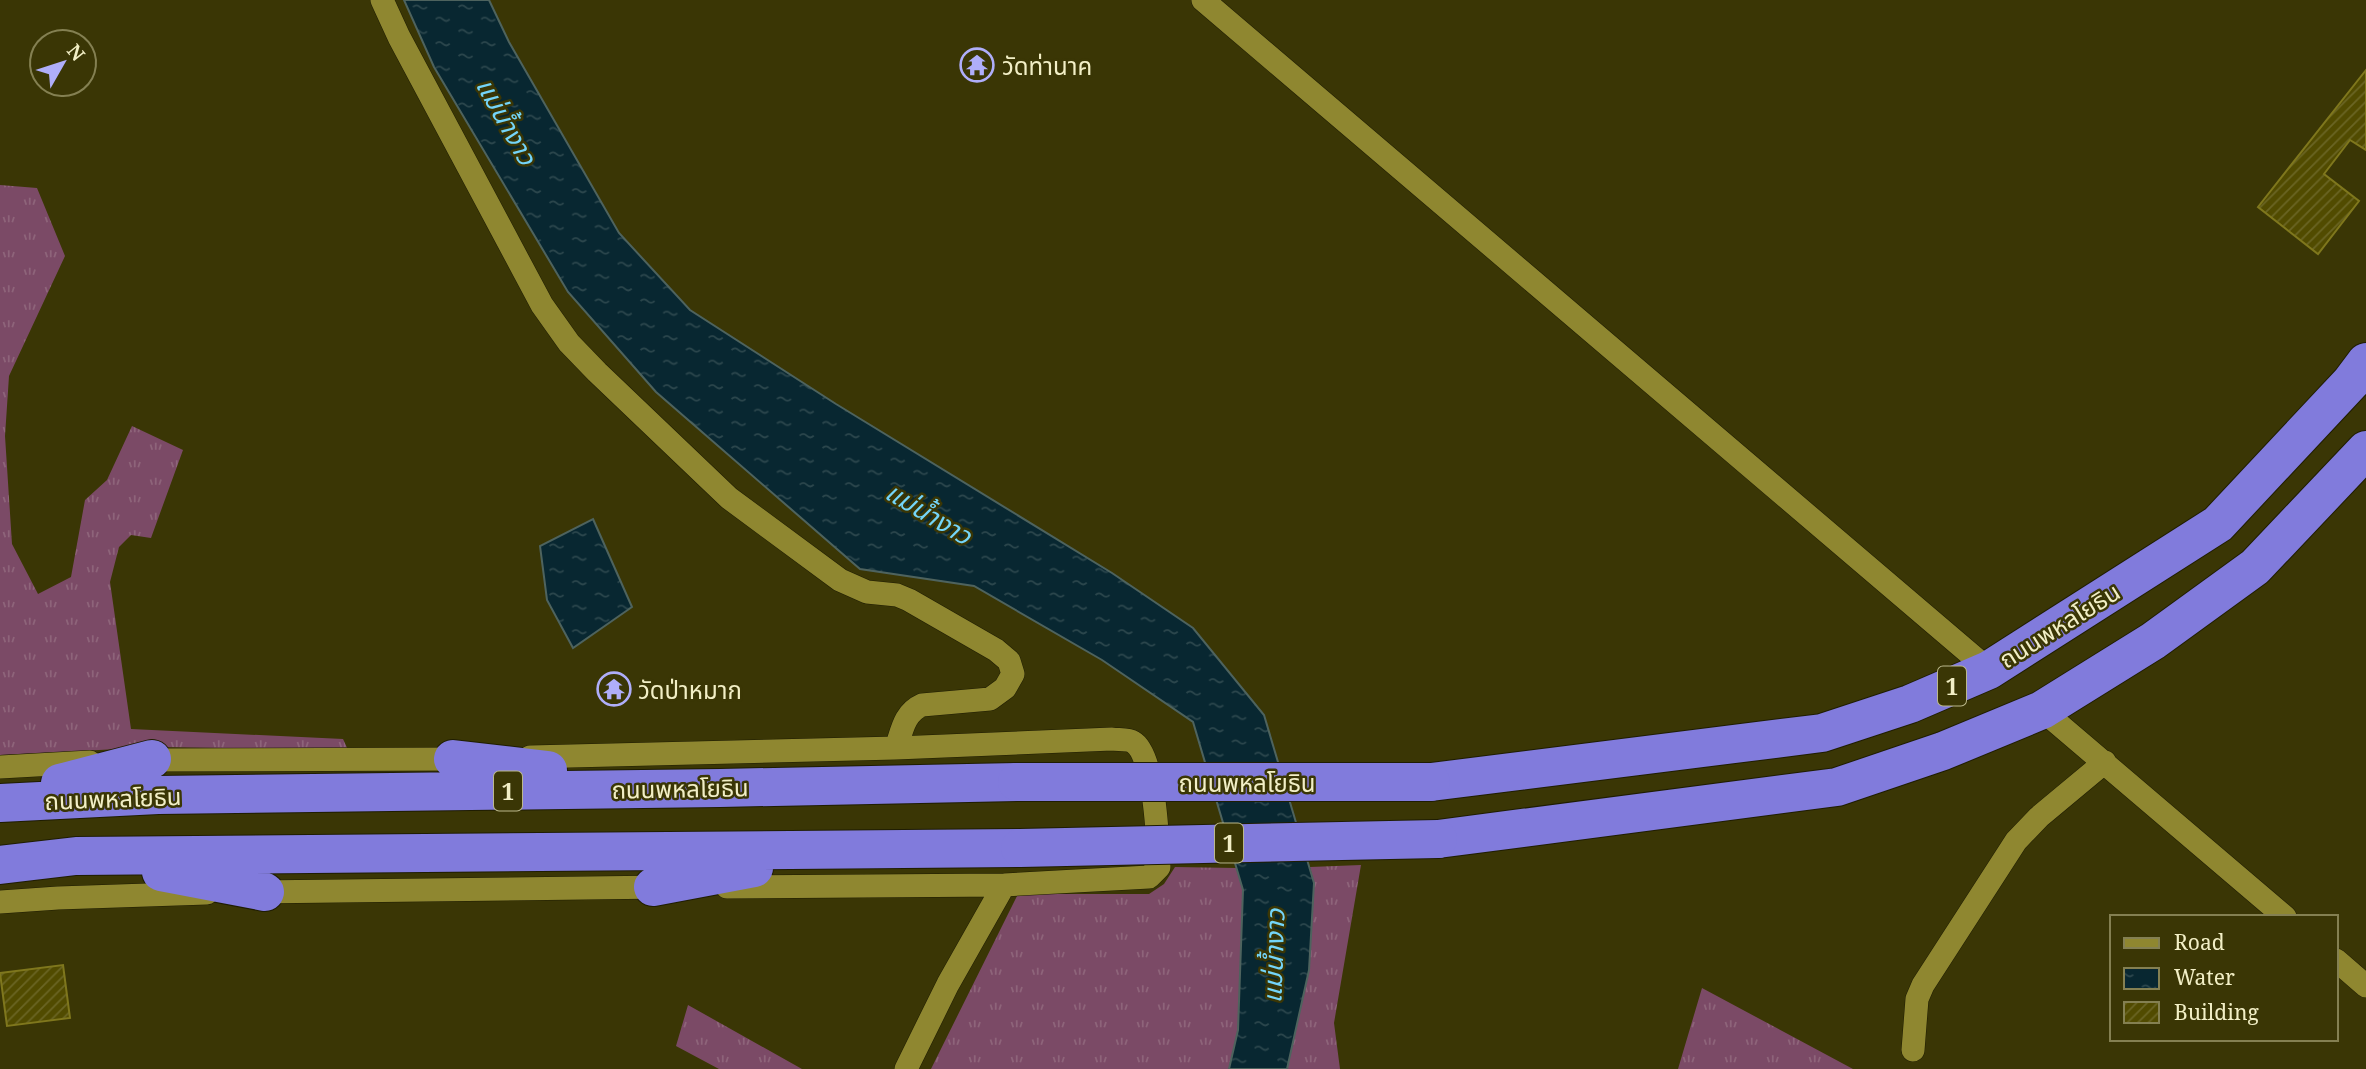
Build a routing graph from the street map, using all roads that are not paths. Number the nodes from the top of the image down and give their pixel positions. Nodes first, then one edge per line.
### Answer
1 (383, 0) edge
2 (1203, 0) edge
3 (2366, 362) edge
4 (2366, 450) edge
5 (1989, 670) junction
6 (2042, 710) junction
7 (896, 748) junction
8 (453, 759) junction
9 (152, 760) junction
10 (2105, 762) junction
11 (0, 767) edge
12 (720, 788) junction
13 (0, 801) edge
14 (856, 850) junction
15 (76, 856) junction
16 (0, 865) edge
17 (1004, 886) junction
18 (653, 887) junction
19 (265, 892) junction
20 (0, 902) edge
21 (2283, 915) edge
22 (2338, 962) edge
23 (2366, 986) edge
24 (1913, 1050) dead end
25 (906, 1069) edge

1 - 7 street
2 - 5 street
3 - 5 highway, ถนนพหลโยธิน / 1
4 - 6 highway, 1
5 - 12 highway, ถนนพหลโยธิน / 1, bridge
6 - 10 street
6 - 14 highway, 1, bridge
7 - 8 street
7 - 17 street
8 - 9 street
8 - 12 highway
9 - 11 street
9 - 13 highway
10 - 21 street
10 - 24 street
12 - 13 highway, ถนนพหลโยธิน / 1
14 - 15 highway, 1
14 - 18 highway
15 - 16 highway, 1
15 - 19 highway
17 - 18 street
17 - 25 street
18 - 19 street
19 - 20 street
22 - 23 street

